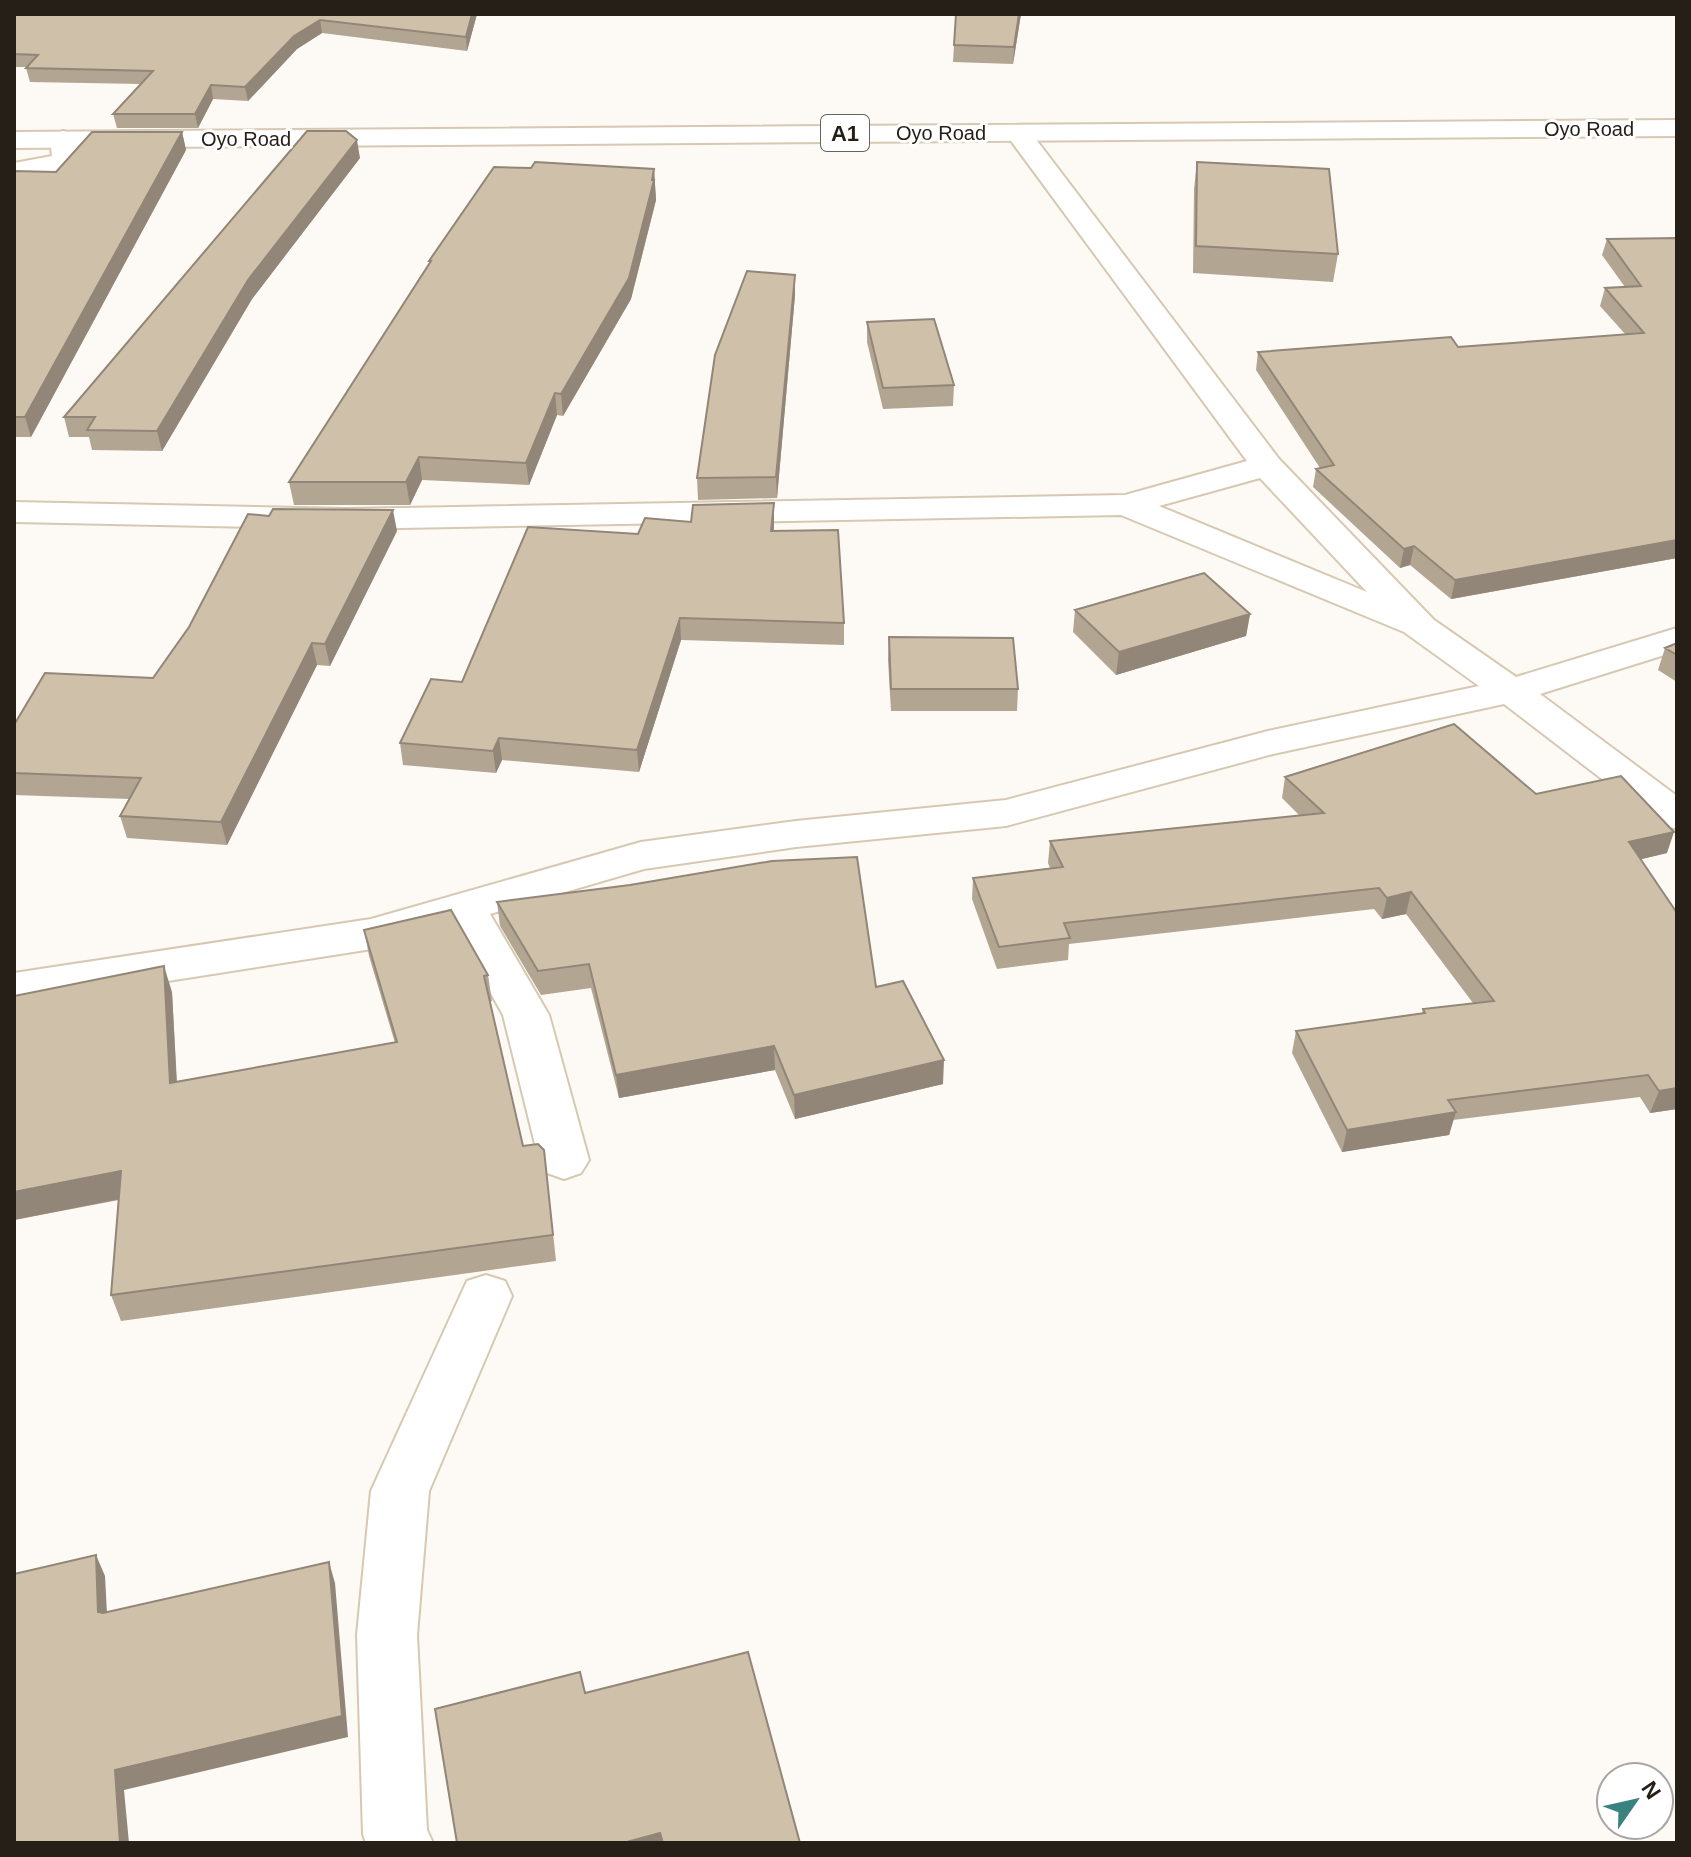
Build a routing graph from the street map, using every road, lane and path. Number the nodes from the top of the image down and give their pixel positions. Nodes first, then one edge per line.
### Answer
1 (1677, 128) edge
2 (1019, 134) junction
3 (63, 139) junction
4 (14, 140) edge
5 (14, 171) edge
6 (1267, 466) junction
7 (1126, 505) junction
8 (14, 512) edge
9 (1421, 628) junction
10 (1677, 639) edge
11 (1510, 691) junction
12 (1677, 816) edge
13 (464, 907) junction
14 (14, 989) edge
15 (564, 1160) dead end
16 (486, 1296) dead end
17 (400, 1843) edge

1 - 2 main road, Oyo Road / A1
2 - 3 main road, Oyo Road / A1
2 - 6 main road
3 - 4 main road, Oyo Road / A1
3 - 5 main road
6 - 7 main road
6 - 9 main road
7 - 8 main road
7 - 9 main road
9 - 11 main road
10 - 11 main road
11 - 12 main road
11 - 13 main road
13 - 14 main road
13 - 15 main road
16 - 17 main road

